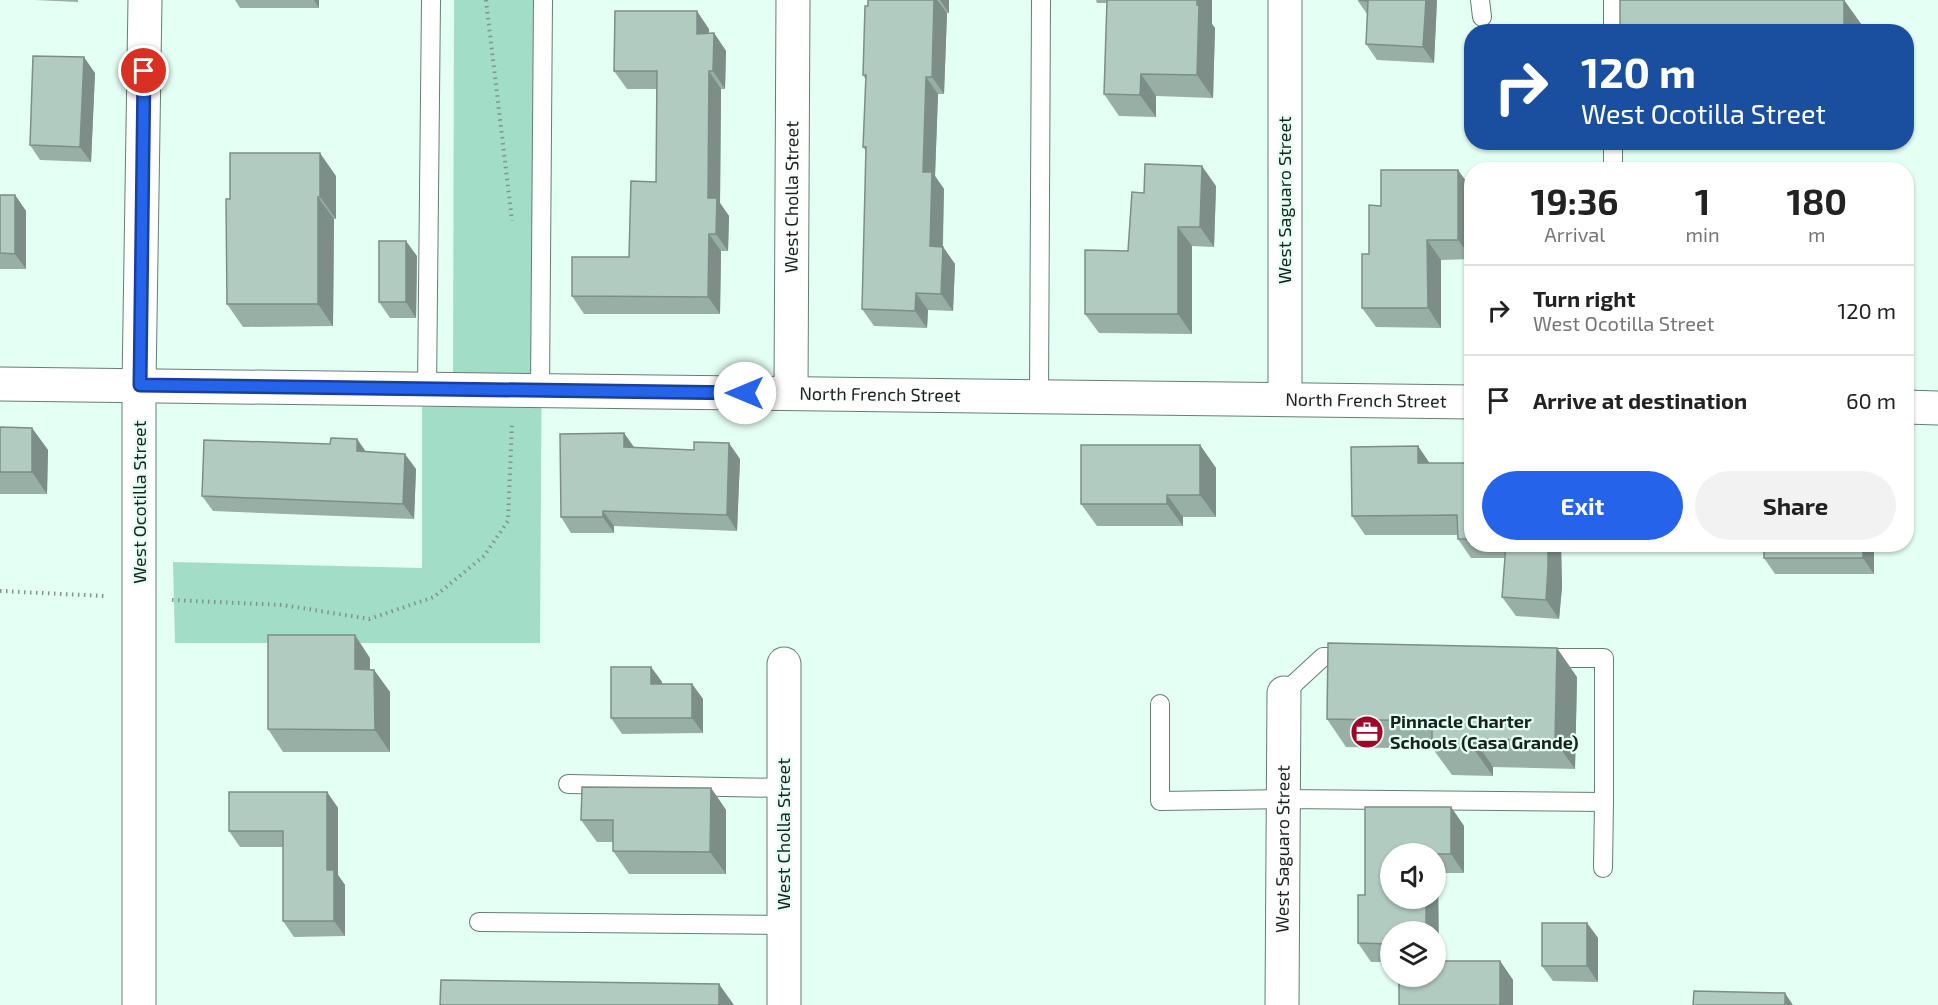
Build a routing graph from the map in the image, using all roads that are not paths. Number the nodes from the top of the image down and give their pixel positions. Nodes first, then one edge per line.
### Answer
1 (145, 0) edge
2 (431, 0) edge
3 (543, 0) edge
4 (793, 0) edge
5 (1041, 0) edge
6 (1285, 0) edge
7 (1613, 0) edge
8 (1613, 24) edge
9 (0, 384) edge
10 (140, 385) junction
11 (427, 389) junction
12 (527, 390) junction
13 (791, 393) junction
14 (1039, 395) junction
15 (1285, 399) junction
16 (1464, 402) edge
17 (1914, 407) edge
18 (1938, 408) edge
19 (1370, 657) edge
20 (1522, 658) edge
21 (784, 664) dead end
22 (1284, 693) joint
23 (1160, 705) dead end
24 (568, 784) dead end
25 (784, 788) junction
26 (1284, 799) junction
27 (1604, 802) junction
28 (1602, 868) dead end
29 (479, 922) dead end
30 (784, 925) junction
31 (139, 1005) edge
32 (784, 1005) edge
33 (1282, 1005) edge

1 - 10 street, West Ocotilla Street
2 - 11 lane
3 - 12 lane
4 - 13 street, West Cholla Street
5 - 14 lane
6 - 15 street, West Saguaro Street
7 - 8 lane
9 - 10 street, North French Street
10 - 11 street, North French Street
10 - 31 street, West Ocotilla Street
11 - 12 street, North French Street
12 - 13 street, North French Street
13 - 14 street, North French Street
14 - 15 street, North French Street
15 - 16 street, North French Street
17 - 18 street
19 - 22 lane
20 - 27 lane
21 - 25 street, West Cholla Street
22 - 26 street, West Saguaro Street
23 - 26 lane
24 - 25 lane
25 - 30 street, West Cholla Street
26 - 27 lane
26 - 33 street, West Saguaro Street
27 - 28 lane
29 - 30 lane
30 - 32 street, West Cholla Street

